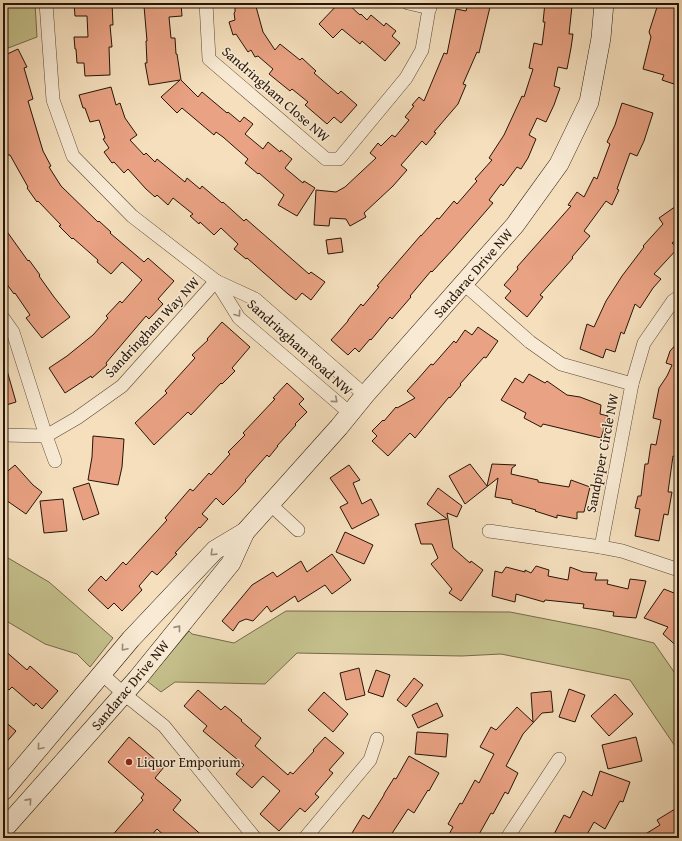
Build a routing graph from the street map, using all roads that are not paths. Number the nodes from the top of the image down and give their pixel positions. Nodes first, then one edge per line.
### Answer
1 (46, 3) edge
2 (206, 3) edge
3 (408, 3) edge
4 (604, 3) edge
5 (430, 6) edge
6 (216, 281) junction
7 (464, 284) junction
8 (679, 297) edge
9 (3, 318) edge
10 (632, 384) junction
11 (365, 395) junction
12 (351, 414) junction
13 (3, 435) edge
14 (46, 436) junction
15 (55, 461) dead end
16 (270, 504) junction
17 (298, 530) dead end
18 (245, 532) junction
19 (489, 532) dead end
20 (601, 547) junction
21 (679, 570) edge
22 (102, 674) junction
23 (124, 694) junction
24 (377, 739) dead end
25 (559, 760) dead end
26 (3, 791) edge
27 (3, 830) edge
28 (256, 838) edge
29 (305, 838) edge
30 (507, 838) edge

1 - 6 street, Sandringham Road NW
2 - 5 street, Sandringham Close NW
3 - 5 street, Sandringham Close NW
4 - 7 street, Sandarac Drive NW
6 - 11 street, Sandringham Road NW
6 -> 12 street, Sandringham Road NW
6 - 14 street, Sandringham Way NW
7 - 10 street
7 - 11 street, Sandarac Drive NW
8 - 10 street, Sandpiper Circle NW
9 - 14 street
10 - 20 street, Sandpiper Circle NW
11 - 12 street, Sandarac Drive NW
12 - 16 street, Sandarac Drive NW
13 - 14 street
14 - 15 street
16 - 17 street
16 - 18 street, Sandarac Drive NW
18 -> 22 street, Sandarac Drive NW
23 -> 18 street, Sandarac Drive NW
19 - 20 street
20 - 21 street
22 - 23 street
22 -> 26 street, Sandarac Drive NW
27 -> 23 street, Sandarac Drive NW
23 - 28 street
24 - 29 street
25 - 30 street

